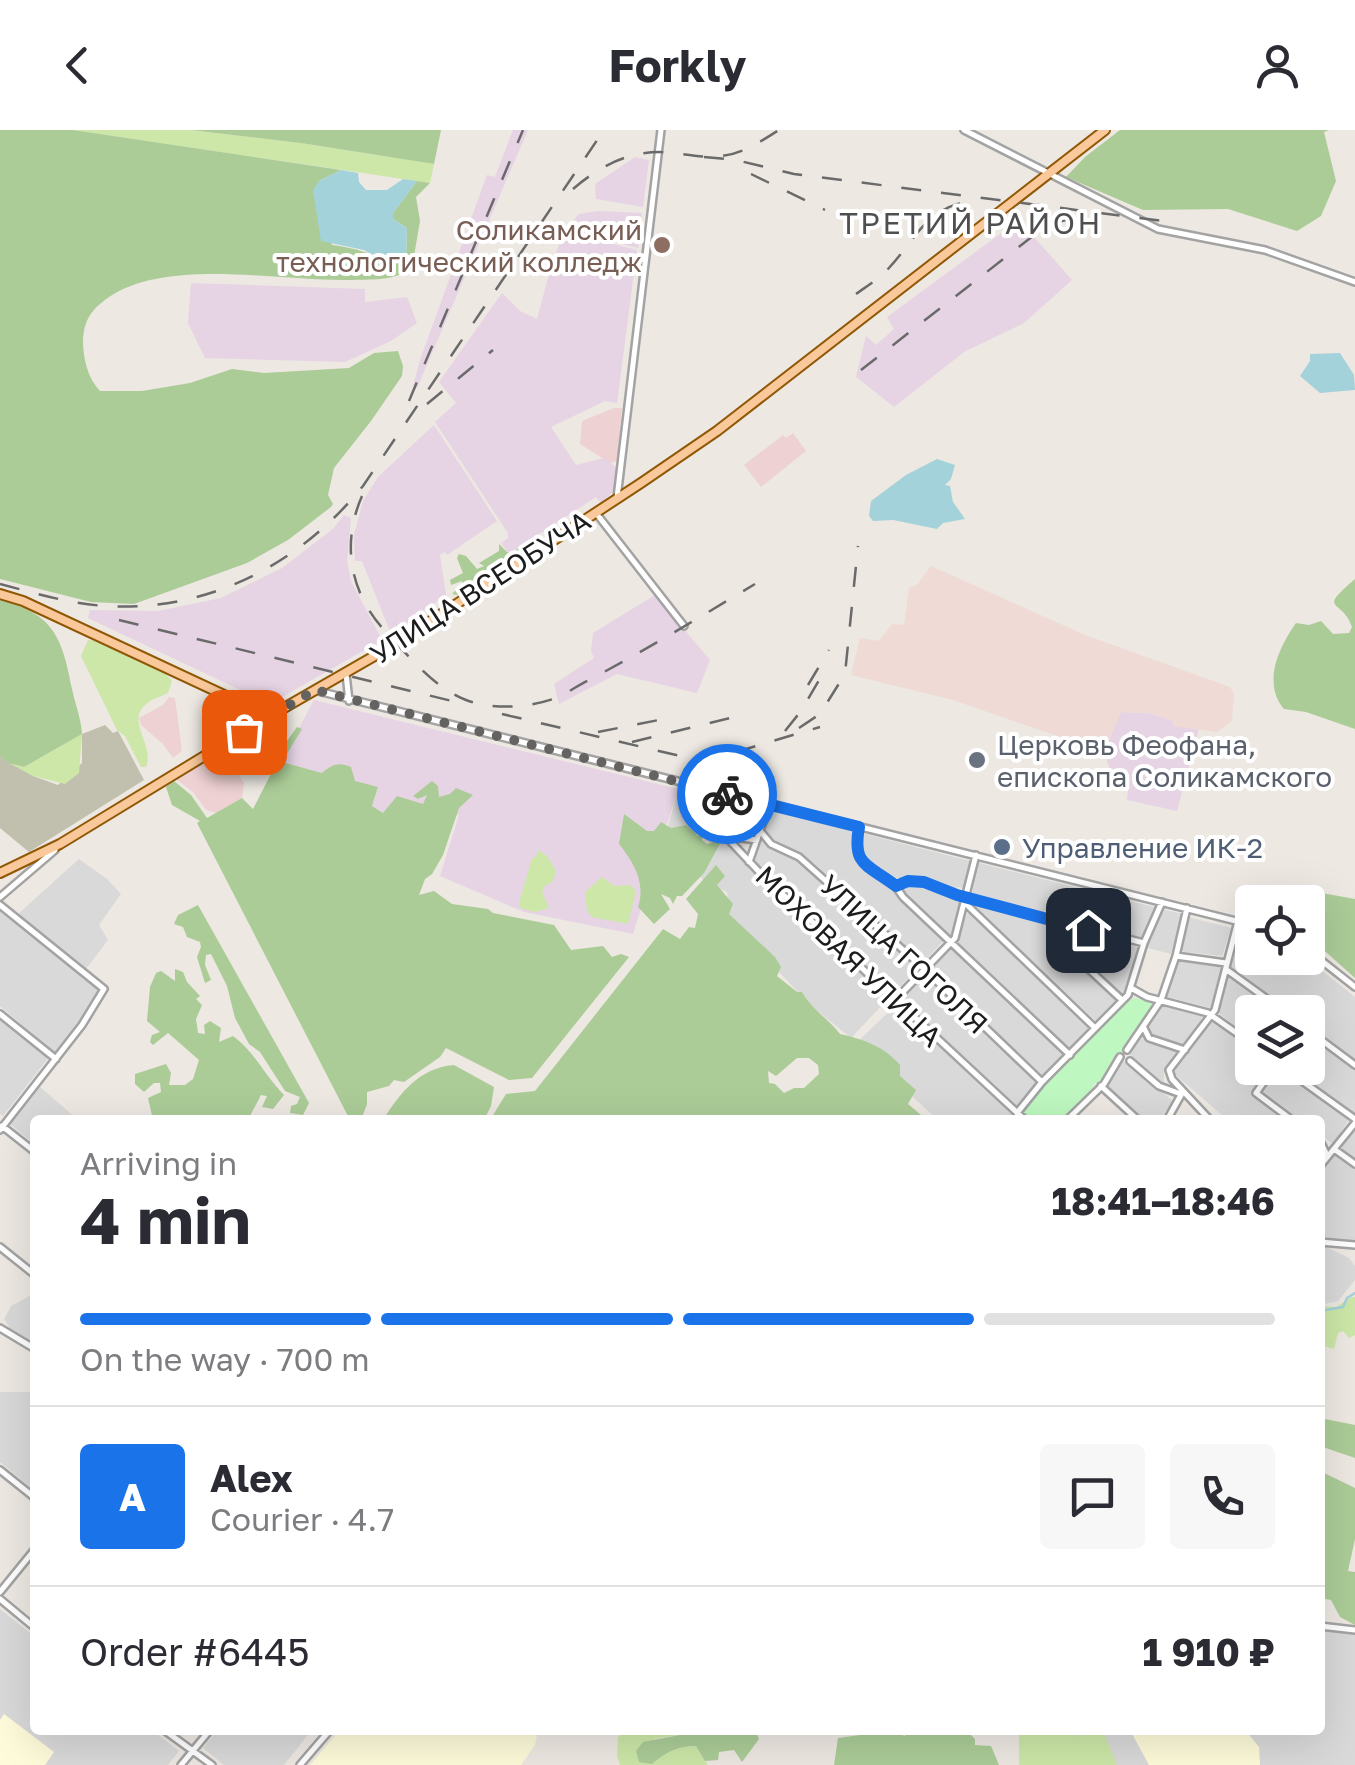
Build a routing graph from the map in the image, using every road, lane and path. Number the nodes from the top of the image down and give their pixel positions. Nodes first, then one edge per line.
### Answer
1 (661, 130) edge
2 (964, 130) edge
3 (1106, 130) edge
4 (1049, 174) junction
5 (1355, 282) edge
6 (617, 498) junction
7 (596, 513) junction
8 (0, 594) edge
9 (684, 626) dead end
10 (346, 672) junction
11 (315, 690) junction
12 (348, 700) junction
13 (270, 716) junction
14 (682, 783) junction
15 (769, 805) junction
16 (859, 827) junction
17 (724, 836) junction
18 (759, 837) junction
19 (976, 856) junction
20 (35, 862) junction
21 (750, 862) junction
22 (0, 873) edge
23 (896, 886) junction
24 (0, 896) edge
25 (966, 900) junction
26 (1162, 902) junction
27 (0, 905) edge
28 (1187, 908) junction
29 (1235, 920) edge
30 (1235, 932) edge
31 (951, 942) junction
32 (1144, 943) junction
33 (1176, 956) junction
34 (1079, 960) dead end
35 (1325, 964) edge
36 (1226, 966) junction
37 (923, 970) junction
38 (1131, 988) junction
39 (1355, 988) edge
40 (1263, 995) edge
41 (896, 1000) junction
42 (1122, 1000) junction
43 (1162, 1000) junction
44 (0, 1014) edge
45 (1211, 1016) junction
46 (1094, 1028) junction
47 (1144, 1028) junction
48 (1235, 1032) edge
49 (1325, 1043) edge
50 (1128, 1050) dead end
51 (1185, 1050) junction
52 (1070, 1055) junction
53 (1120, 1058) dead end
54 (56, 1060) junction
55 (1130, 1061) dead end
56 (1355, 1065) edge
57 (1042, 1082) junction
58 (1262, 1085) edge
59 (1307, 1085) edge
60 (1101, 1086) junction
61 (1181, 1091) junction
62 (1075, 1112) junction
63 (1017, 1113) joint
64 (1072, 1115) edge
65 (1078, 1115) edge
66 (1133, 1115) edge
67 (1169, 1115) edge
68 (1205, 1115) edge
69 (1285, 1115) edge
70 (1355, 1121) edge
71 (1, 1127) edge
72 (30, 1148) edge
73 (1334, 1149) junction
74 (1326, 1155) edge
75 (1355, 1164) edge
76 (1325, 1242) edge
77 (1355, 1245) edge
78 (0, 1247) edge
79 (30, 1271) edge
80 (0, 1328) edge
81 (30, 1347) edge
82 (0, 1470) edge
83 (30, 1494) edge
84 (30, 1556) edge
85 (0, 1596) edge
86 (30, 1623) edge
87 (1325, 1627) edge
88 (1355, 1630) edge
89 (171, 1735) edge
90 (206, 1735) edge
91 (325, 1735) edge
92 (193, 1750) junction
93 (181, 1765) edge
94 (212, 1765) edge
95 (300, 1765) edge

1 - 6 street, УЛИЦА ВСЕОБУЧА
2 - 4 street
3 - 4 main road, УЛИЦА ВСЕОБУЧА
4 - 5 street
4 - 6 main road, УЛИЦА ВСЕОБУЧА
6 - 7 main road, УЛИЦА ВСЕОБУЧА
7 - 9 street
7 - 10 main road, УЛИЦА ВСЕОБУЧА
8 - 13 main road
10 - 11 main road, УЛИЦА ВСЕОБУЧА
10 - 12 street
11 - 12 street
11 - 13 main road, УЛИЦА ВСЕОБУЧА
12 - 14 street
13 - 20 main road, УЛИЦА ВСЕОБУЧА
14 - 15 street
14 - 17 street, МОХОВАЯ УЛИЦА
15 - 16 street
15 - 18 street
16 - 19 street
16 - 23 street
17 - 18 street, УЛИЦА ГОГОЛЯ
17 - 21 street, МОХОВАЯ УЛИЦА
18 - 21 street
18 - 37 street, УЛИЦА ГОГОЛЯ
19 - 25 street
19 - 26 street
20 - 22 main road, УЛИЦА ВСЕОБУЧА
20 - 24 street
21 - 41 street, МОХОВАЯ УЛИЦА
23 - 25 street
23 - 31 street
25 - 31 street
25 - 32 street
25 - 46 street
26 - 28 street
26 - 32 street
27 - 54 street
28 - 29 street
28 - 33 street
30 - 36 street
31 - 37 street
31 - 52 street
32 - 38 street
33 - 36 street
33 - 43 street
34 - 42 street
35 - 39 street
36 - 40 street
36 - 45 street
37 - 41 street
37 - 57 street, УЛИЦА ГОГОЛЯ
38 - 42 street
38 - 43 street
41 - 63 street, МОХОВАЯ УЛИЦА
42 - 46 street
43 - 45 street
43 - 47 street
44 - 54 street
45 - 48 street
45 - 51 street
46 - 52 street
47 - 50 street
47 - 51 street
49 - 56 street
51 - 61 street
52 - 57 street
53 - 60 street
54 - 71 street
55 - 61 street
57 - 63 street
58 - 69 street
59 - 70 street
60 - 62 street
60 - 66 street
61 - 67 street
61 - 68 street
62 - 64 street
62 - 65 street
70 - 73 street
71 - 72 street
73 - 74 street
73 - 75 street
76 - 77 street
78 - 79 street
80 - 81 street
82 - 83 street
84 - 85 street
85 - 86 street
87 - 88 street
89 - 92 street
90 - 92 street
91 - 95 street
92 - 93 street
92 - 94 street

